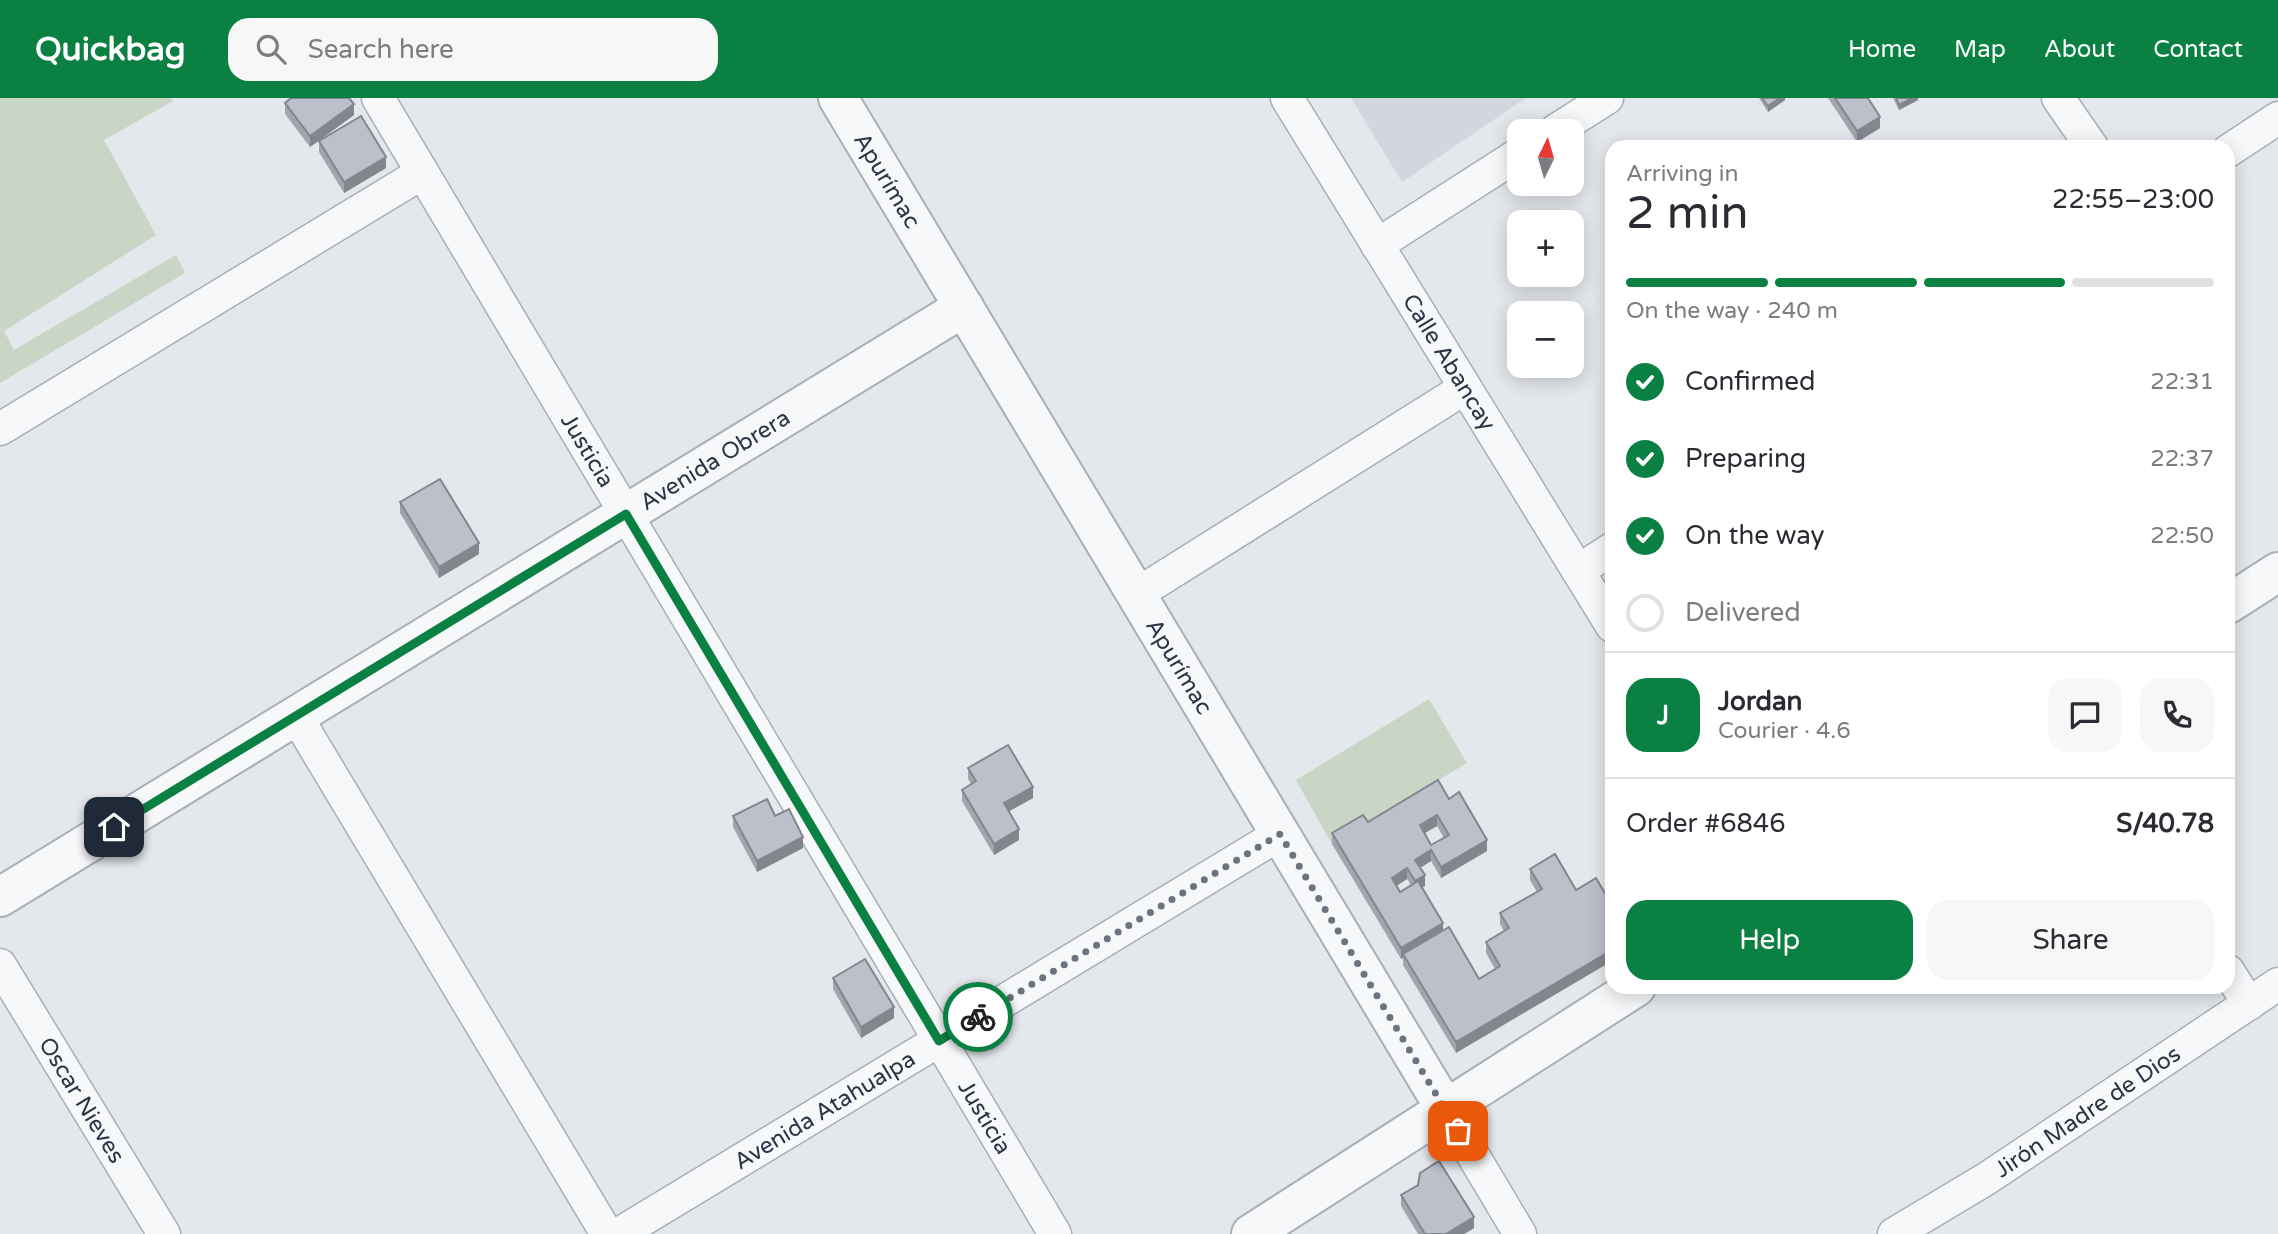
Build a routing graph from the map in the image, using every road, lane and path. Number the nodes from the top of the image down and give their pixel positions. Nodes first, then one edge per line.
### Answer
1 (377, 98) edge
2 (838, 98) edge
3 (1287, 98) edge
4 (1607, 98) edge
5 (2058, 98) edge
6 (2278, 118) edge
7 (1574, 119) edge
8 (2087, 140) edge
9 (2235, 146) edge
10 (1507, 162) edge
11 (422, 173) junction
12 (1377, 245) junction
13 (964, 307) junction
14 (1465, 388) junction
15 (0, 429) edge
16 (626, 514) junction
17 (1605, 554) edge
18 (1578, 571) junction
19 (2278, 572) edge
20 (1137, 594) junction
21 (2235, 600) edge
22 (1605, 615) edge
23 (296, 716) junction
24 (1280, 834) junction
25 (0, 897) edge
26 (0, 965) edge
27 (2235, 982) edge
28 (2278, 984) edge
29 (1625, 994) edge
30 (2249, 1003) junction
31 (939, 1041) junction
32 (1446, 1110) junction
33 (164, 1234) edge
34 (607, 1234) edge
35 (619, 1234) edge
36 (1055, 1234) edge
37 (1251, 1234) edge
38 (1520, 1234) edge
39 (1894, 1234) edge

1 - 11 street, Justicia
2 - 13 street, Apurímac
3 - 12 street, Calle Abancay
4 - 7 street
5 - 8 street
6 - 9 street
10 - 12 street
11 - 15 street
11 - 16 street, Justicia
12 - 14 street, Calle Abancay
13 - 16 street, Avenida Obrera
13 - 20 street, Apurímac
14 - 18 street, Calle Abancay
14 - 20 street
16 - 23 street, Avenida Obrera
16 - 31 street, Justicia
17 - 18 street
18 - 22 street, Calle Abancay
19 - 21 street
20 - 24 street, Apurímac
23 - 25 street, Avenida Obrera
23 - 34 street
24 - 31 street, Avenida Atahualpa
24 - 32 street, Apurímac
26 - 33 street, Oscar Nieves
27 - 30 street
28 - 30 street, Jirón Madre de Dios
29 - 32 street
30 - 39 street, Jirón Madre de Dios
31 - 35 street, Avenida Atahualpa
31 - 36 street, Justicia
32 - 37 street
32 - 38 street, Apurímac

